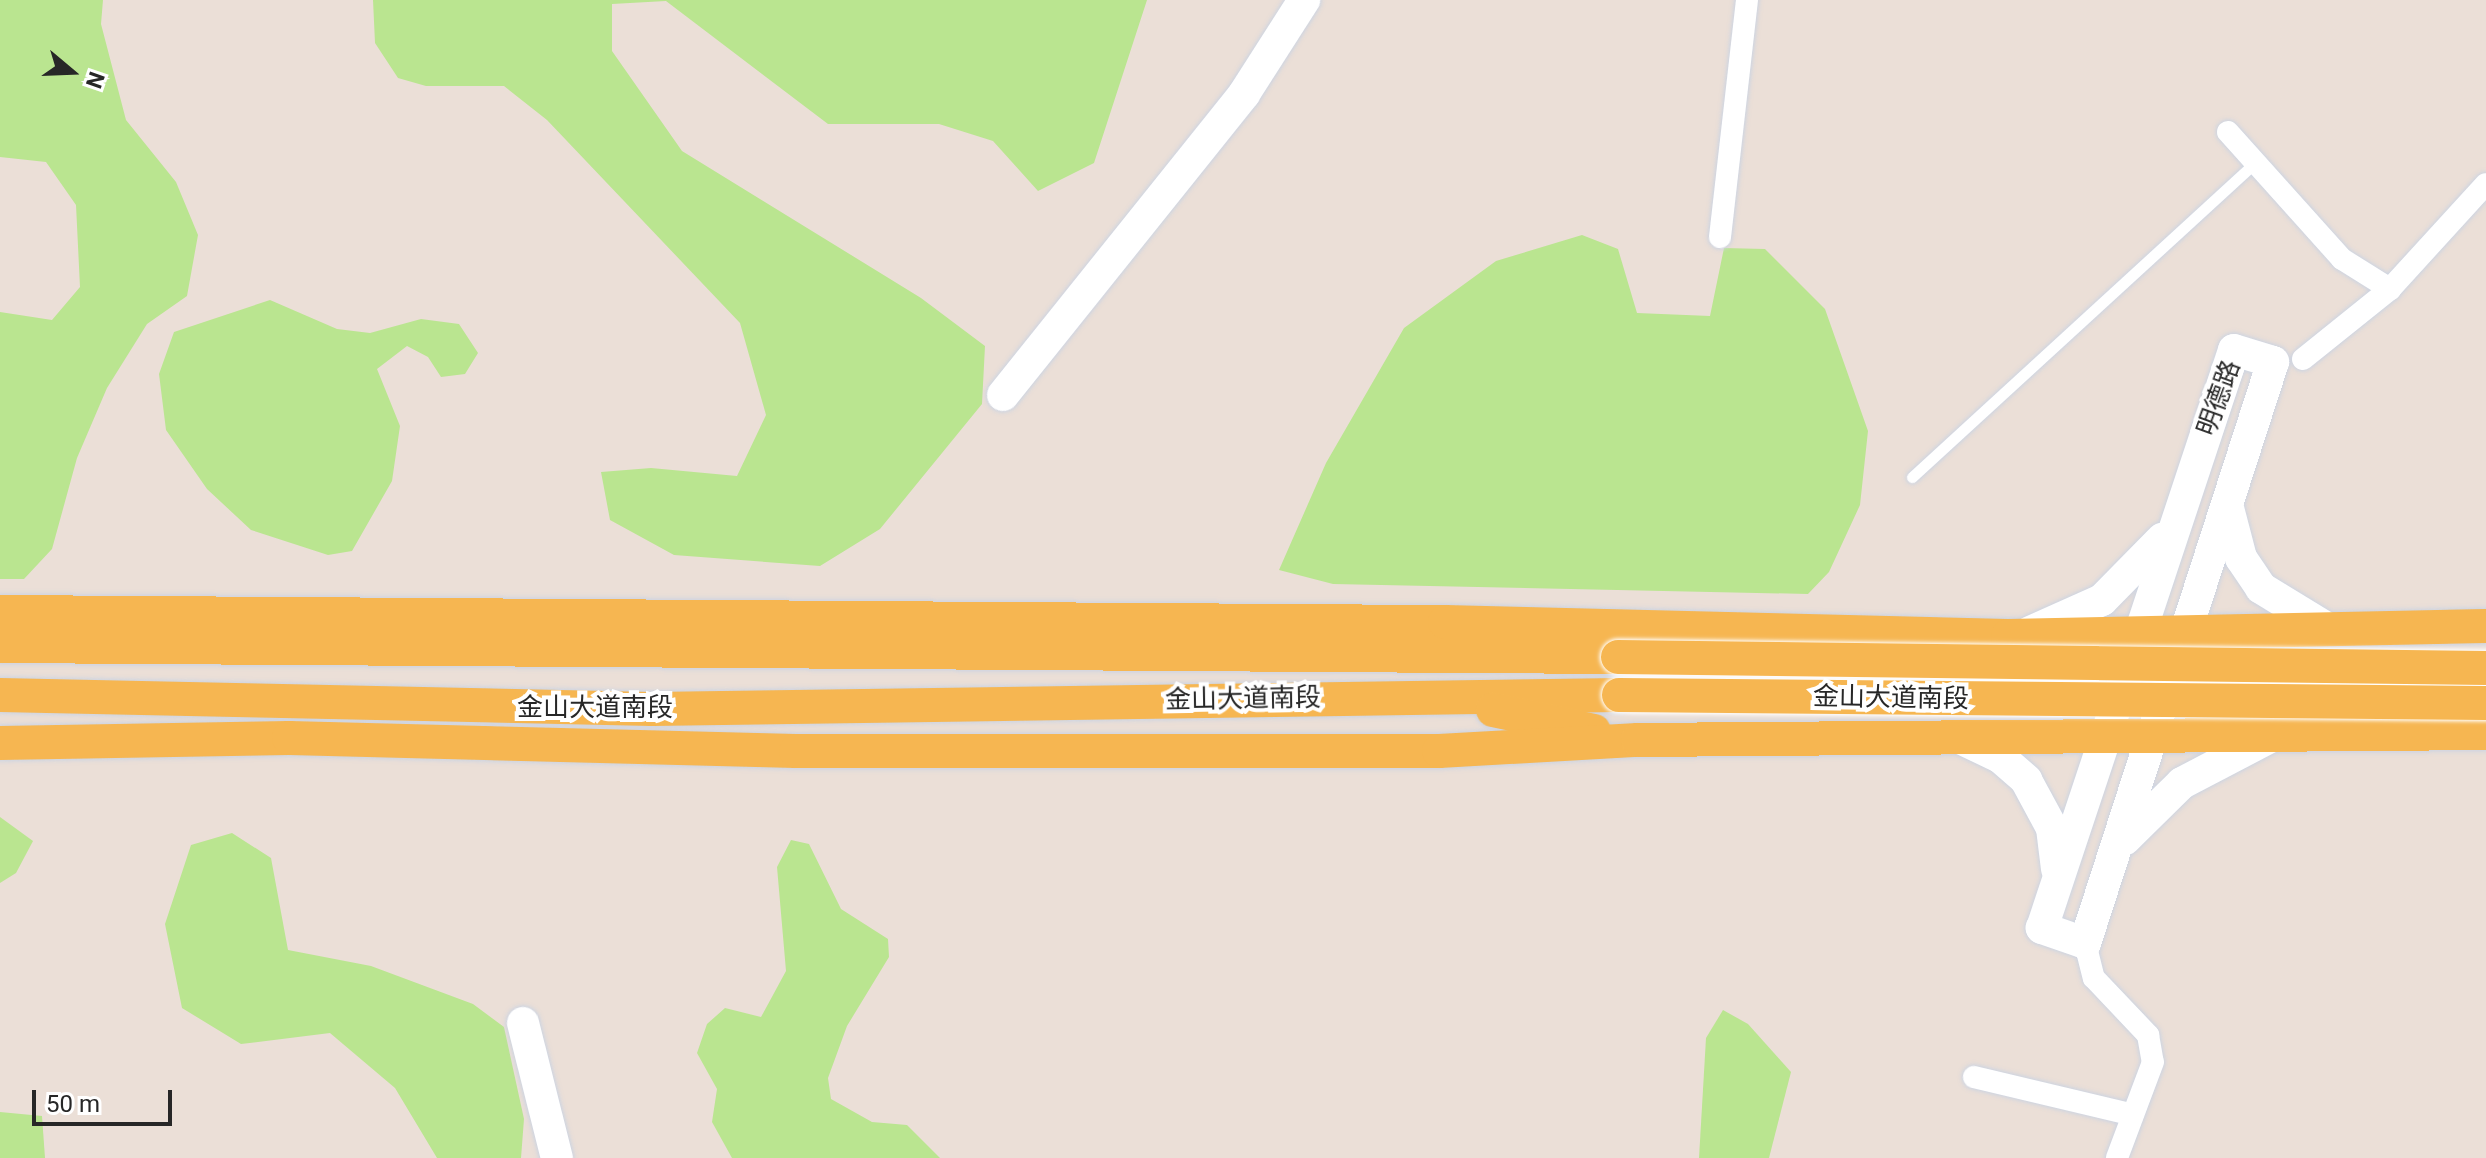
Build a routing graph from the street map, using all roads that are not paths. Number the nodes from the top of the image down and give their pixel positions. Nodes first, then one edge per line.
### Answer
1 (1304, 0) edge
2 (1747, 0) edge
3 (2228, 132) dead end
4 (2253, 164) junction
5 (2486, 184) edge
6 (1720, 237) dead end
7 (2390, 289) junction
8 (2303, 359) dead end
9 (1003, 395) dead end
10 (1912, 477) dead end
11 (2227, 504) junction
12 (2182, 505) junction
13 (0, 612) edge
14 (317, 616) junction
15 (2486, 626) edge
16 (2325, 627) junction
17 (2142, 631) junction
18 (1653, 632) junction
19 (2186, 632) junction
20 (2008, 636) junction
21 (0, 646) edge
22 (559, 647) junction
23 (1424, 652) junction
24 (2486, 668) edge
25 (0, 695) edge
26 (1426, 696) junction
27 (2486, 703) edge
28 (555, 708) junction
29 (2153, 733) junction
30 (2282, 733) junction
31 (2486, 733) edge
32 (2106, 734) junction
33 (1951, 736) junction
34 (289, 738) junction
35 (1638, 740) junction
36 (0, 743) edge
37 (2115, 851) junction
38 (2057, 882) junction
39 (2085, 943) junction
40 (523, 1023) dead end
41 (1974, 1077) dead end
42 (2133, 1115) junction
43 (557, 1158) edge
44 (2117, 1158) edge

1 - 9 street
2 - 6 street
3 - 4 street
4 - 7 street
4 - 10 lane
5 - 7 street
7 - 8 street
11 - 12 street, 明德路
11 - 16 street
11 - 19 street, 明德路
12 - 17 street, 明德路
12 - 20 street
13 - 14 main road
14 - 18 main road
14 - 22 main road
15 - 16 main road
16 - 19 main road
17 - 19 main road
17 - 20 main road
17 - 32 street, 明德路
18 - 20 main road
18 - 23 main road
19 - 29 street, 明德路
21 - 22 main road, 金山大道南段
22 - 23 main road, 金山大道南段
23 - 24 main road, 金山大道南段, bridge
25 - 28 main road, 金山大道南段
26 - 27 main road, 金山大道南段, bridge
26 - 28 main road, 金山大道南段
26 - 35 main road
28 - 34 main road
29 - 30 main road
29 - 32 main road
29 - 37 street, 明德路
30 - 31 main road
30 - 37 street
32 - 33 main road
32 - 38 street, 明德路
33 - 35 main road
33 - 38 street
34 - 35 main road
34 - 36 main road
37 - 39 street, 明德路
38 - 39 street, 明德路
39 - 42 street
40 - 43 street
41 - 42 street
42 - 44 street

